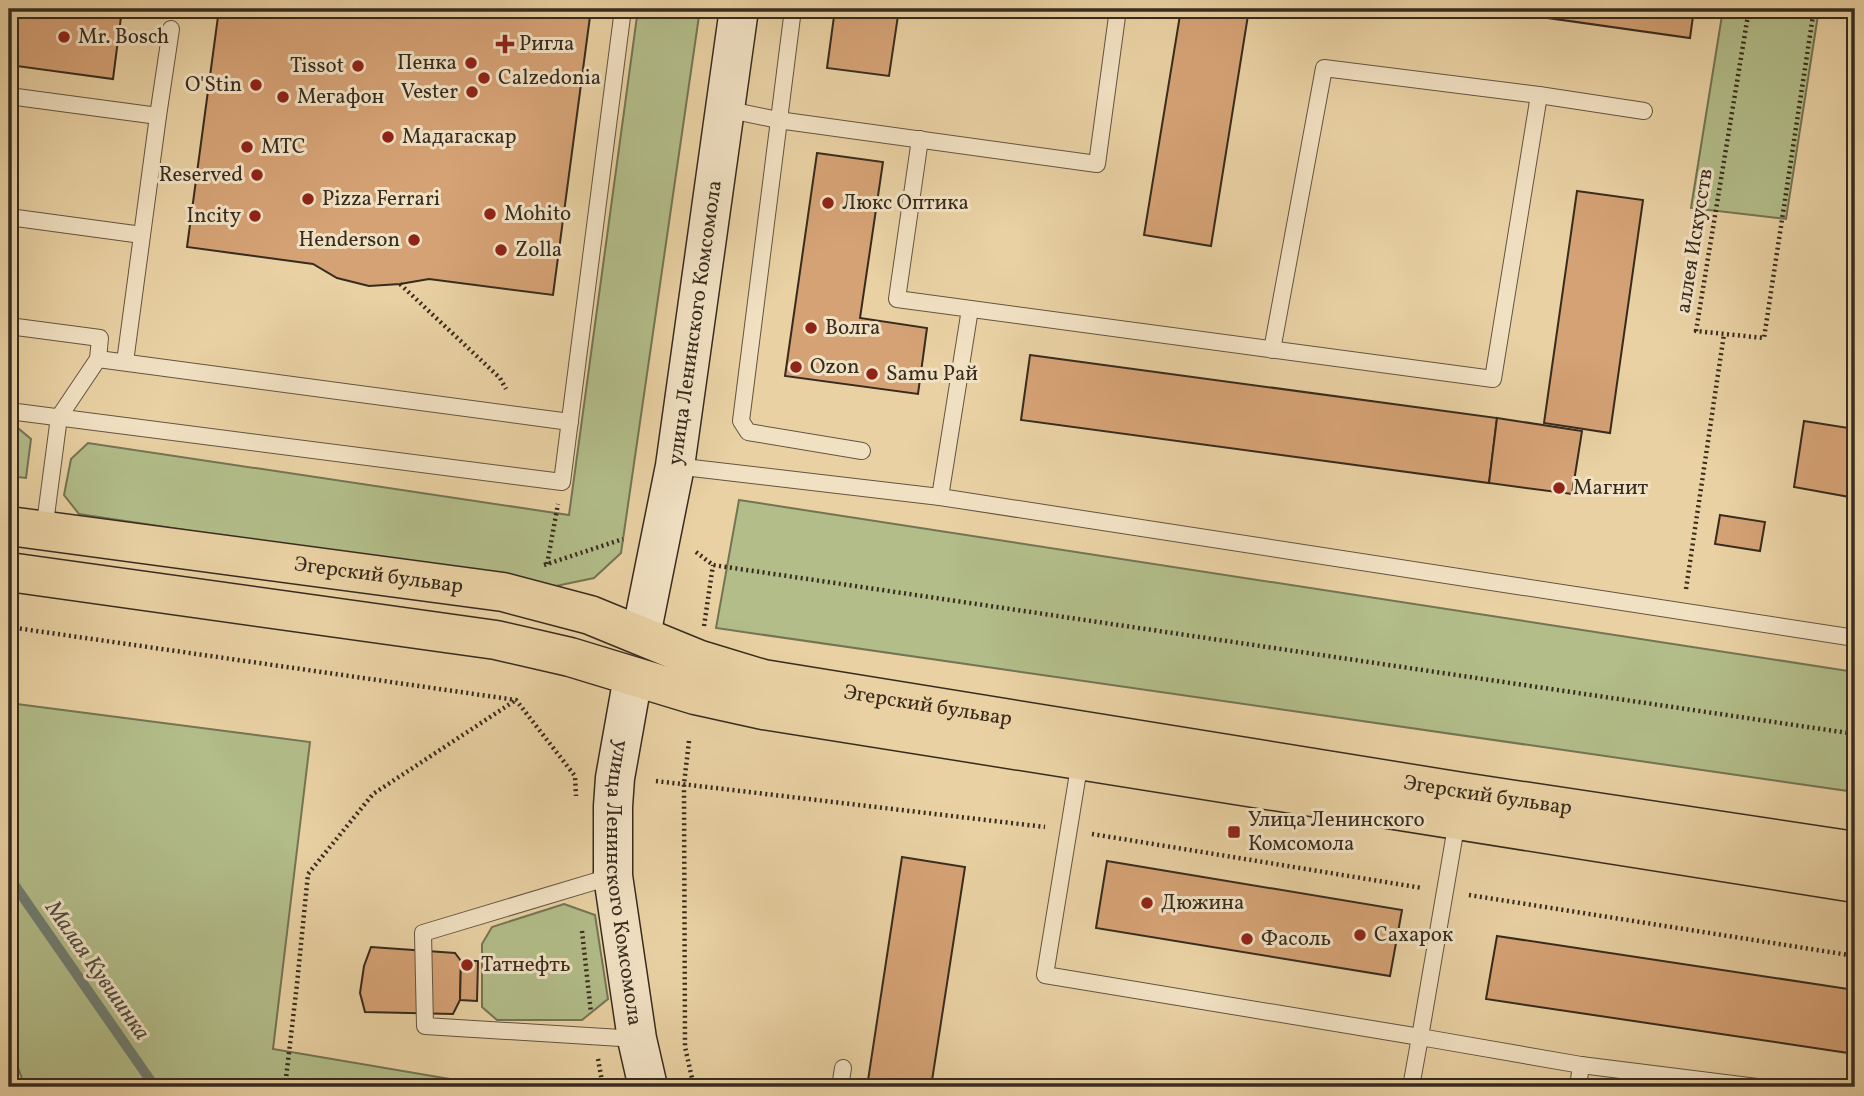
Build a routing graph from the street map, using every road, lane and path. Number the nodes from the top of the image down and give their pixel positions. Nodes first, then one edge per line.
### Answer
1 (624, 9) edge
2 (739, 9) edge
3 (793, 9) edge
4 (1118, 9) edge
5 (1749, 9) edge
6 (1814, 9) edge
7 (171, 29) dead end
8 (1539, 95) junction
9 (9, 96) edge
10 (725, 109) junction
11 (1644, 110) dead end
12 (158, 116) junction
13 (778, 120) junction
14 (920, 139) junction
15 (9, 217) edge
16 (142, 235) junction
17 (970, 309) junction
18 (9, 326) edge
19 (1724, 334) junction
20 (1272, 350) junction
21 (97, 359) junction
22 (125, 362) junction
23 (9, 411) edge
24 (59, 417) junction
25 (570, 422) junction
26 (862, 451) dead end
27 (675, 466) junction
28 (940, 497) junction
29 (27, 528) edge
30 (622, 540) dead end
31 (696, 552) dead end
32 (547, 565) dead end
33 (713, 565) junction
34 (9, 572) edge
35 (1682, 611) junction
36 (704, 626) dead end
37 (9, 627) edge
38 (641, 635) junction
39 (1855, 638) edge
40 (633, 677) junction
41 (516, 700) junction
42 (1855, 734) edge
43 (689, 741) dead end
44 (1080, 761) junction
45 (575, 776) dead end
46 (656, 781) dead end
47 (684, 784) junction
48 (1460, 806) junction
49 (1069, 830) junction
50 (1855, 851) edge
51 (613, 876) junction
52 (1855, 883) edge
53 (1446, 891) junction
54 (1855, 956) edge
55 (1420, 1037) junction
56 (637, 1039) junction
57 (1581, 1065) junction
58 (843, 1068) dead end
59 (285, 1087) edge
60 (648, 1087) edge
61 (694, 1087) edge
62 (840, 1087) edge
63 (1411, 1087) edge
64 (1578, 1087) edge
65 (1758, 1087) edge

1 - 25 lane
2 - 10 main road, улица Ленинского Комсомола
3 - 13 lane
4 - 14 lane
5 - 19 path, аллея Искусств
6 - 19 path, аллея Искусств
7 - 12 lane
8 - 11 lane
8 - 20 lane
8 - 20 lane
9 - 12 lane
10 - 13 lane
10 - 27 main road, улица Ленинского Комсомола
12 - 16 lane
13 - 14 lane
13 - 26 lane
14 - 17 lane
15 - 16 lane
16 - 22 lane
17 - 20 lane
17 - 28 lane
18 - 21 lane
19 - 35 path
21 - 22 lane
21 - 24 lane
22 - 25 lane
23 - 24 lane
24 - 25 lane
24 - 29 lane
27 - 28 lane
27 - 38 main road, улица Ленинского Комсомола
28 - 35 lane
29 - 38 main road, Эгерский бульвар
30 - 32 path
31 - 33 path
33 - 36 path
33 - 42 path
34 - 40 main road, Эгерский бульвар
35 - 39 lane
37 - 41 path
38 - 40 main road
38 - 48 main road, Эгерский бульвар
40 - 44 main road, Эгерский бульвар
40 - 51 main road, улица Ленинского Комсомола
41 - 45 path
41 - 59 path
43 - 47 path
44 - 48 main road, Эгерский бульвар
44 - 49 lane
46 - 47 path
47 - 49 path
47 - 61 path
48 - 50 main road, Эгерский бульвар
48 - 52 main road, Эгерский бульвар
48 - 53 lane
49 - 53 path
49 - 55 lane
51 - 56 main road, улица Ленинского Комсомола
51 - 56 lane
53 - 54 path
53 - 55 lane
55 - 57 lane
55 - 63 lane
56 - 60 main road, улица Ленинского Комсомола
57 - 64 lane
57 - 65 lane
58 - 62 lane

